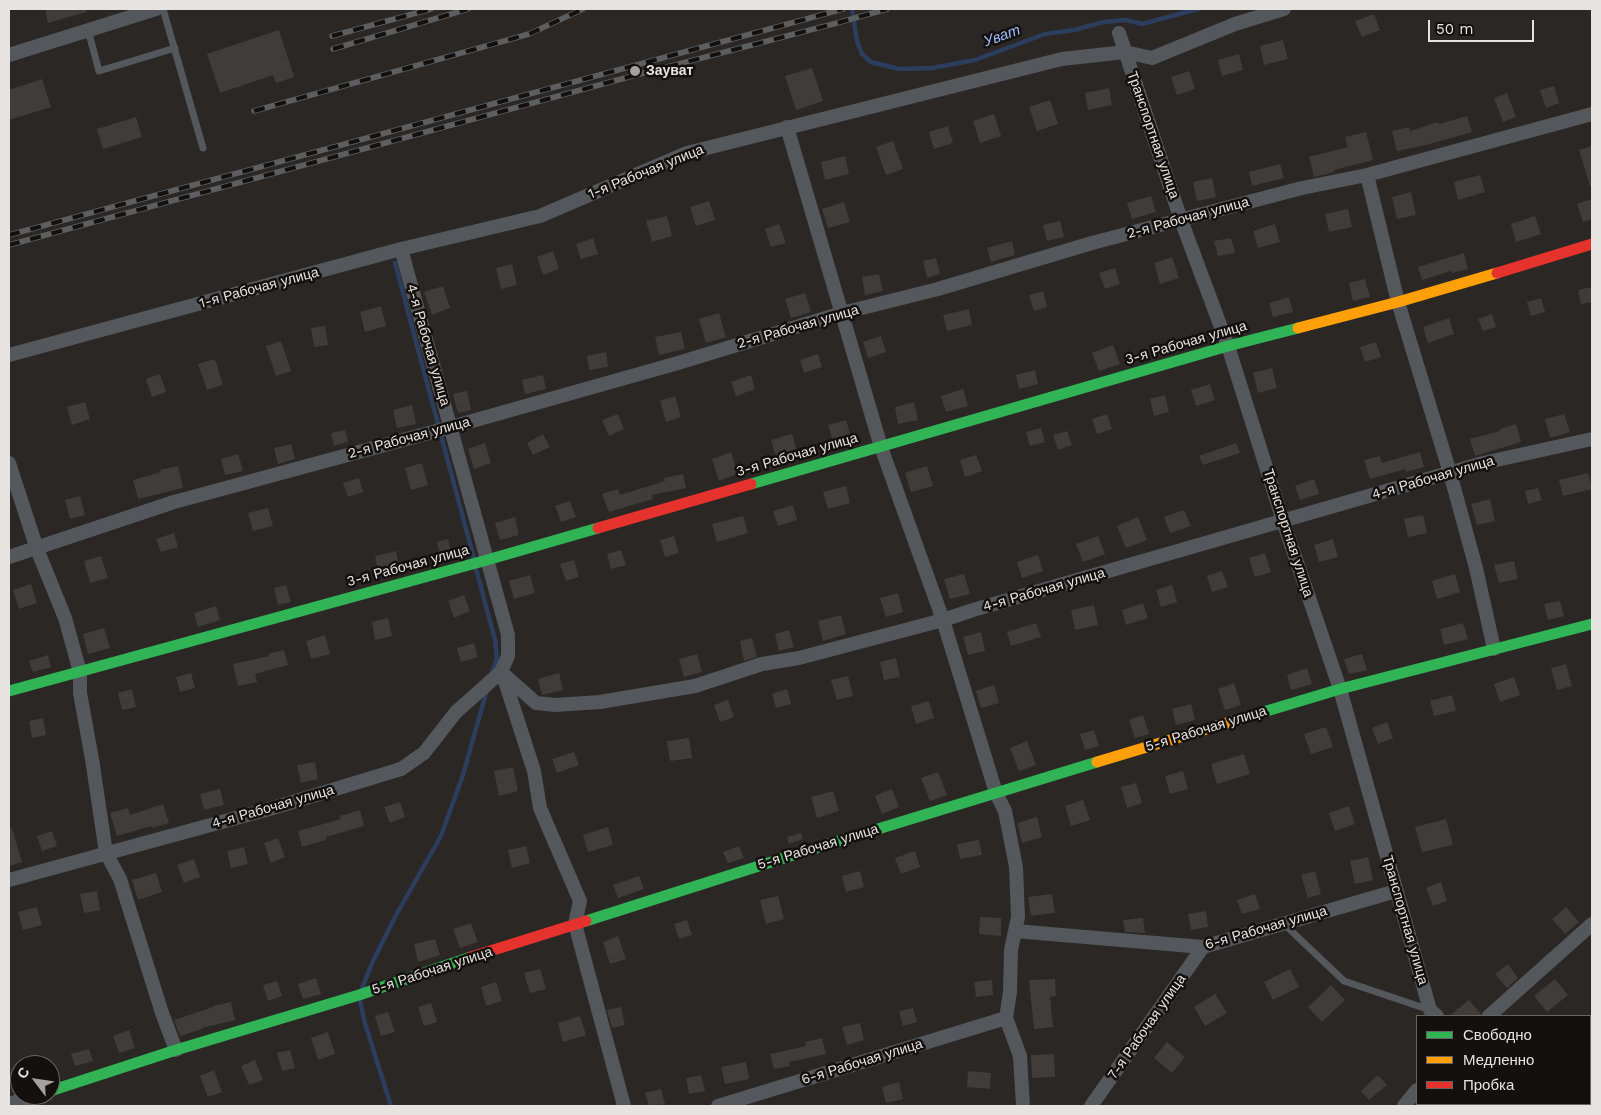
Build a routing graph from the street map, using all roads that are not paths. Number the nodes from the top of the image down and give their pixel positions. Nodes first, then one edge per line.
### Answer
1 (156, 9) edge
2 (163, 9) edge
3 (1284, 9) edge
4 (88, 30) junction
5 (1119, 33) dead end
6 (175, 48) junction
7 (1125, 52) junction
8 (9, 55) edge
9 (1592, 114) edge
10 (787, 127) junction
11 (203, 148) dead end
12 (1367, 175) junction
13 (1181, 220) junction
14 (1592, 244) edge
15 (401, 250) junction
16 (1398, 302) junction
17 (842, 313) junction
18 (1228, 346) junction
19 (9, 355) edge
20 (451, 427) junction
21 (1592, 439) edge
22 (881, 447) junction
23 (9, 463) edge
24 (1450, 473) junction
25 (1283, 521) junction
26 (37, 549) junction
27 (9, 557) edge
28 (487, 560) junction
29 (943, 620) junction
30 (1592, 624) edge
31 (1494, 649) junction
32 (80, 672) junction
33 (501, 672) junction
34 (1340, 689) junction
35 (9, 691) edge
36 (996, 793) junction
37 (106, 853) junction
38 (9, 880) edge
39 (1396, 891) junction
40 (1283, 923) junction
41 (575, 924) junction
42 (1592, 924) edge
43 (1015, 931) junction
44 (1203, 947) junction
45 (1434, 1013) edge
46 (1490, 1015) edge
47 (1006, 1018) junction
48 (176, 1050) junction
49 (60, 1088) edge
50 (1416, 1091) edge
51 (624, 1106) edge
52 (718, 1106) edge
53 (1024, 1106) edge
54 (1091, 1106) edge
55 (1404, 1106) edge

1 - 4 street
2 - 6 lane
3 - 7 street, 1-я Рабочая улица
4 - 6 lane
4 - 8 street
5 - 7 street, Транспортная улица
6 - 11 lane
7 - 10 street, 1-я Рабочая улица
7 - 13 street, Транспортная улица
9 - 12 street, 2-я Рабочая улица
10 - 15 street, 1-я Рабочая улица
10 - 17 street
12 - 13 street, 2-я Рабочая улица
12 - 16 street
13 - 17 street, 2-я Рабочая улица
13 - 18 street, Транспортная улица
14 - 16 street, 3-я Рабочая улица
15 - 19 street, 1-я Рабочая улица
15 - 20 street, 4-я Рабочая улица
16 - 18 street, 3-я Рабочая улица
16 - 24 street
17 - 20 street, 2-я Рабочая улица
17 - 22 street
18 - 22 street, 3-я Рабочая улица
18 - 25 street, Транспортная улица
20 - 26 street, 2-я Рабочая улица
20 - 28 street, 4-я Рабочая улица
21 - 24 street, 4-я Рабочая улица
22 - 28 street, 3-я Рабочая улица
22 - 29 street
23 - 26 street
24 - 25 street, 4-я Рабочая улица
24 - 31 street
25 - 29 street, 4-я Рабочая улица
25 - 34 street, Транспортная улица
26 - 27 street, 2-я Рабочая улица
26 - 32 street
28 - 32 street, 3-я Рабочая улица
28 - 33 street, 4-я Рабочая улица
29 - 33 street, 4-я Рабочая улица
29 - 36 street
30 - 31 street, 5-я Рабочая улица
31 - 34 street, 5-я Рабочая улица
32 - 35 street, 3-я Рабочая улица
32 - 37 street
33 - 37 street, 4-я Рабочая улица
33 - 41 street
34 - 36 street, 5-я Рабочая улица
34 - 39 street, Транспортная улица
36 - 41 street, 5-я Рабочая улица
36 - 43 street
37 - 38 street, 4-я Рабочая улица
37 - 48 street
39 - 40 street, 6-я Рабочая улица
39 - 45 street, Транспортная улица
40 - 44 street, 6-я Рабочая улица
40 - 45 lane
41 - 48 street, 5-я Рабочая улица
41 - 51 street
42 - 46 street
43 - 44 street, 6-я Рабочая улица
43 - 47 street
44 - 54 street, 7-я Рабочая улица
47 - 52 street, 6-я Рабочая улица
47 - 53 street
48 - 49 street, 5-я Рабочая улица
50 - 55 street

